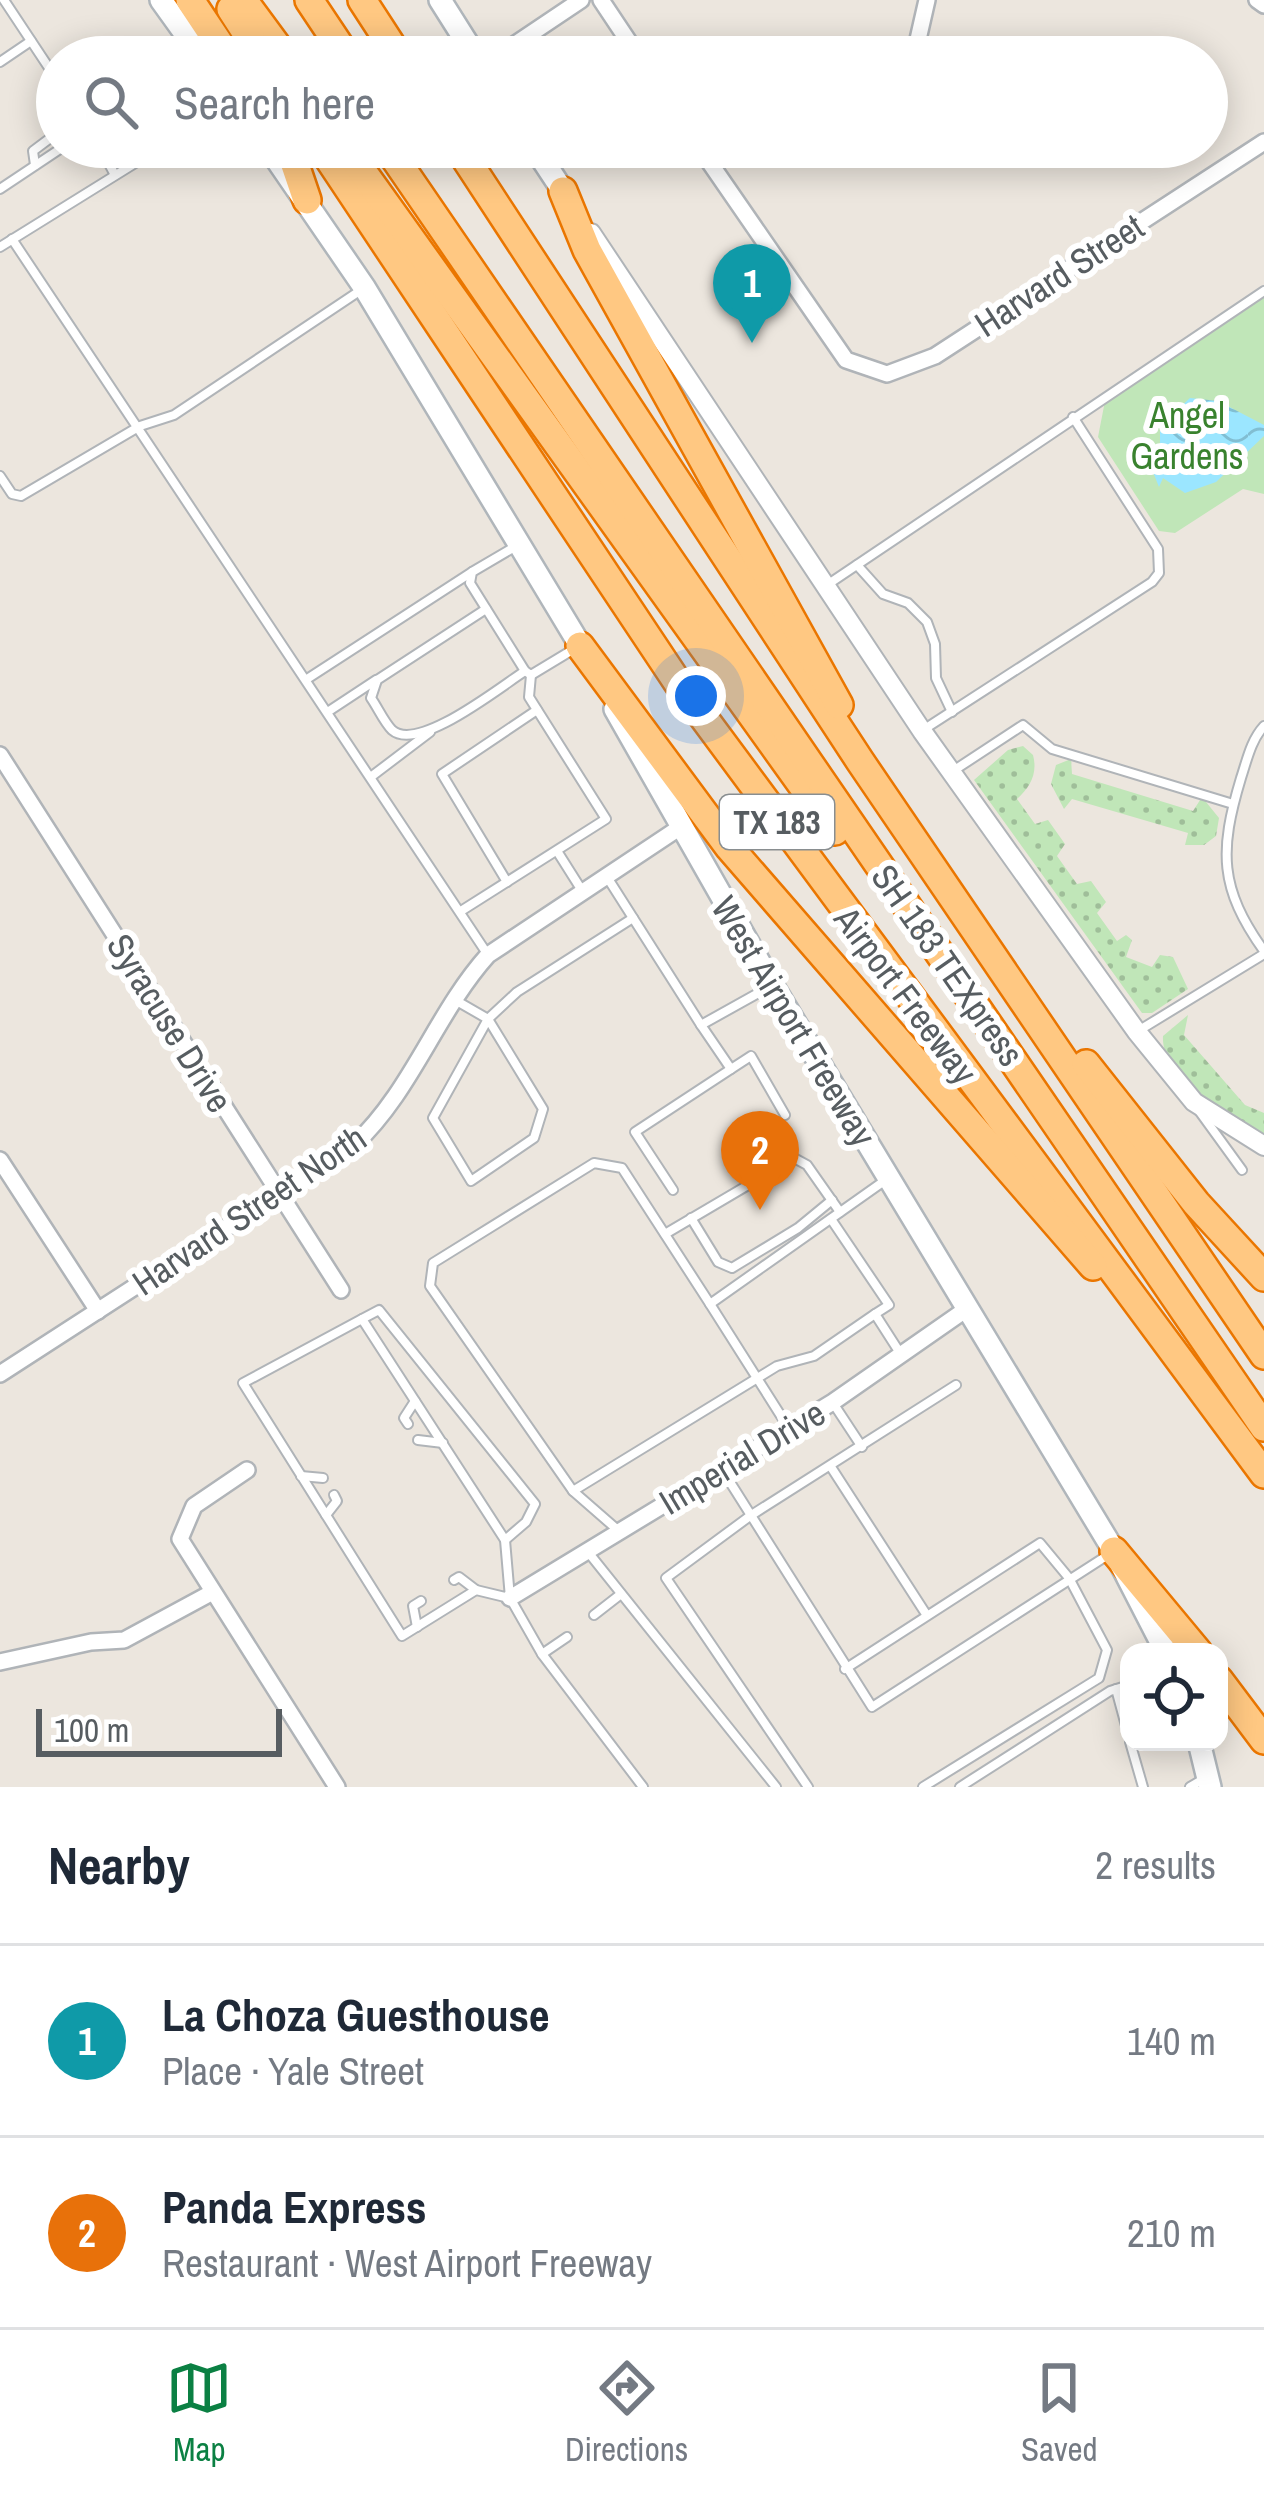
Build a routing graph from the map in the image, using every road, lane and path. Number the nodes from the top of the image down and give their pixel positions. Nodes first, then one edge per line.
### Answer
1 (160, 0) edge
2 (190, 0) edge
3 (225, 0) edge
4 (243, 0) edge
5 (289, 0) edge
6 (309, 0) edge
7 (362, 0) edge
8 (440, 0) edge
9 (581, 0) edge
10 (601, 0) edge
11 (927, 0) edge
12 (9, 2) edge
13 (190, 36) edge
14 (200, 36) edge
15 (248, 36) edge
16 (270, 36) edge
17 (312, 36) edge
18 (333, 36) edge
19 (385, 36) edge
20 (463, 36) edge
21 (527, 36) edge
22 (625, 36) edge
23 (919, 36) edge
24 (31, 41) junction
25 (36, 48) edge
26 (0, 62) edge
27 (1264, 142) edge
28 (36, 148) edge
29 (1228, 165) edge
30 (35, 166) joint
31 (112, 168) edge
32 (127, 168) edge
33 (283, 168) edge
34 (296, 168) edge
35 (334, 168) edge
36 (360, 168) edge
37 (402, 168) edge
38 (421, 168) edge
39 (472, 168) edge
40 (548, 168) edge
41 (714, 168) edge
42 (1224, 168) edge
43 (116, 175) junction
44 (0, 189) edge
45 (563, 191) junction
46 (307, 200) junction
47 (12, 239) junction
48 (0, 247) edge
49 (364, 287) junction
50 (1264, 291) edge
51 (1073, 416) junction
52 (140, 425) junction
53 (0, 476) edge
54 (520, 544) junction
55 (857, 565) junction
56 (472, 572) junction
57 (825, 586) junction
58 (486, 609) junction
59 (580, 646) junction
60 (528, 673) junction
61 (308, 679) junction
62 (377, 680) junction
63 (537, 710) junction
64 (329, 712) junction
65 (952, 712) junction
66 (1262, 727) edge
67 (922, 731) junction
68 (430, 732) junction
69 (0, 755) edge
70 (860, 761) junction
71 (951, 772) junction
72 (372, 776) junction
73 (1233, 804) junction
74 (679, 828) junction
75 (557, 851) junction
76 (605, 874) junction
77 (507, 882) junction
78 (581, 889) junction
79 (461, 911) junction
80 (633, 918) junction
81 (1264, 952) edge
82 (488, 955) junction
83 (957, 980) junction
84 (772, 986) junction
85 (454, 999) junction
86 (1029, 1005) junction
87 (488, 1019) junction
88 (701, 1025) junction
89 (1137, 1032) junction
90 (731, 1069) junction
91 (1194, 1102) junction
92 (785, 1115) dead end
93 (1264, 1146) edge
94 (0, 1160) edge
95 (1242, 1169) dead end
96 (889, 1178) junction
97 (673, 1190) dead end
98 (279, 1196) junction
99 (832, 1200) junction
100 (836, 1216) junction
101 (691, 1218) junction
102 (664, 1234) junction
103 (1264, 1277) edge
104 (341, 1290) dead end
105 (710, 1304) junction
106 (968, 1308) junction
107 (98, 1312) junction
108 (875, 1314) junction
109 (362, 1319) junction
110 (1162, 1331) junction
111 (901, 1354) junction
112 (1264, 1355) edge
113 (0, 1374) edge
114 (756, 1378) junction
115 (956, 1385) dead end
116 (1264, 1398) edge
117 (415, 1401) junction
118 (833, 1402) junction
119 (408, 1424) dead end
120 (788, 1427) junction
121 (1264, 1427) edge
122 (418, 1440) dead end
123 (443, 1444) junction
124 (862, 1447) junction
125 (720, 1467) junction
126 (832, 1467) junction
127 (247, 1470) dead end
128 (1264, 1474) edge
129 (301, 1475) junction
130 (323, 1478) dead end
131 (574, 1490) junction
132 (334, 1495) dead end
133 (326, 1515) junction
134 (750, 1516) junction
135 (620, 1532) junction
136 (505, 1540) junction
137 (587, 1551) junction
138 (1114, 1551) junction
139 (1069, 1578) junction
140 (454, 1580) dead end
141 (476, 1590) junction
142 (211, 1593) junction
143 (621, 1594) junction
144 (510, 1598) junction
145 (421, 1600) dead end
146 (926, 1614) junction
147 (594, 1616) dead end
148 (417, 1627) junction
149 (567, 1637) dead end
150 (1161, 1643) edge
151 (1191, 1643) edge
152 (542, 1654) junction
153 (0, 1662) edge
154 (844, 1669) junction
155 (1120, 1687) edge
156 (1116, 1689) junction
157 (1228, 1692) edge
158 (1120, 1704) edge
159 (1264, 1740) edge
160 (1133, 1751) edge
161 (1200, 1751) edge
162 (1203, 1783) edge
163 (337, 1787) edge
164 (643, 1787) edge
165 (776, 1787) edge
166 (808, 1787) edge
167 (923, 1787) edge
168 (960, 1787) edge
169 (1143, 1787) edge

1 - 13 main road
2 - 14 highway
3 - 15 highway
4 - 16 highway
5 - 17 highway
6 - 18 highway
7 - 19 highway
8 - 20 main road
9 - 21 street
10 - 22 street
11 - 23 street
12 - 24 lane
24 - 25 lane
24 - 26 lane
27 - 29 street, Harvard Street
28 - 30 lane
30 - 44 lane
31 - 43 lane
32 - 43 lane
33 - 46 main road, West Airport Freeway
34 - 46 highway
35 - 110 highway, Airport Freeway / TX 183
36 - 83 highway
37 - 83 highway, SH 183 TEXpress
38 - 116 highway, SH 183 TEXpress
39 - 70 highway, TX 183
40 - 45 main road
41 - 42 street, Harvard Street
43 - 47 lane
45 - 57 street
45 - 70 highway
46 - 49 main road, West Airport Freeway
47 - 48 lane
47 - 52 lane
49 - 52 lane
49 - 54 main road, West Airport Freeway
50 - 51 lane
51 - 55 lane
51 - 65 lane
52 - 53 lane
52 - 61 lane
54 - 56 lane
54 - 59 main road, West Airport Freeway
55 - 57 lane
55 - 65 lane
56 - 58 lane
56 - 61 lane
57 - 67 street
58 - 60 lane
58 - 62 lane
59 - 60 lane
59 - 74 main road, West Airport Freeway
59 - 110 highway
60 - 63 lane
60 - 68 lane
61 - 64 lane
62 - 64 lane
62 - 68 lane
63 - 75 lane
63 - 77 lane
64 - 72 lane
65 - 67 lane
66 - 73 lane
67 - 71 street
68 - 72 lane
69 - 98 street, Syracuse Drive
70 - 86 highway, TX 183
71 - 73 lane
71 - 89 street
72 - 79 lane
73 - 81 lane
74 - 76 street, Harvard Street North
74 - 84 main road, West Airport Freeway
75 - 77 lane
75 - 78 lane
76 - 78 street, Harvard Street North
76 - 80 lane
77 - 79 lane
78 - 82 street, Harvard Street North
79 - 82 lane
80 - 87 lane
80 - 88 lane
81 - 89 lane
82 - 85 street, Harvard Street North
83 - 121 highway, SH 183 TEXpress
84 - 88 lane
84 - 96 main road, West Airport Freeway
85 - 87 lane
85 - 98 street, Harvard Street North
86 - 103 highway
86 - 112 highway, TX 183
87 - 87 lane
88 - 90 lane
89 - 91 street
90 - 92 lane
90 - 97 lane
91 - 93 street
91 - 95 lane
94 - 107 street
96 - 100 lane
96 - 106 main road, West Airport Freeway
98 - 104 street, Syracuse Drive
98 - 107 street, Harvard Street North
99 - 100 lane
99 - 101 lane
99 - 101 lane
100 - 105 lane
100 - 108 lane
101 - 102 lane
102 - 105 lane
102 - 131 lane
105 - 114 lane
106 - 111 street, Imperial Drive
106 - 138 main road, West Airport Freeway
107 - 113 street, Harvard Street North
108 - 111 lane
108 - 114 lane
109 - 117 lane
109 - 129 lane
109 - 136 lane
110 - 128 highway, Airport Freeway / TX 183
111 - 118 street, Imperial Drive
114 - 120 lane
114 - 131 lane
115 - 124 lane
117 - 119 lane
117 - 123 lane
118 - 120 street, Imperial Drive
118 - 124 lane
120 - 125 street, Imperial Drive
122 - 123 lane
123 - 136 lane
124 - 126 lane
125 - 134 lane
125 - 135 street, Imperial Drive
126 - 134 lane
126 - 146 lane
127 - 142 street
129 - 130 lane
129 - 133 lane
131 - 135 lane
132 - 133 lane
133 - 148 lane
134 - 154 lane
134 - 166 lane
135 - 137 street, Imperial Drive
136 - 144 lane
137 - 143 lane
137 - 144 street, Imperial Drive
138 - 139 lane
138 - 150 main road, West Airport Freeway
138 - 151 highway
139 - 146 lane
139 - 154 lane
139 - 167 lane
140 - 141 lane
141 - 144 lane
141 - 148 lane
142 - 153 street
142 - 163 street
143 - 147 lane
143 - 165 lane
144 - 152 lane
145 - 148 lane
146 - 154 lane
149 - 152 lane
152 - 164 lane
155 - 156 lane
156 - 158 lane
156 - 168 lane
157 - 159 highway
160 - 169 lane
161 - 162 main road

